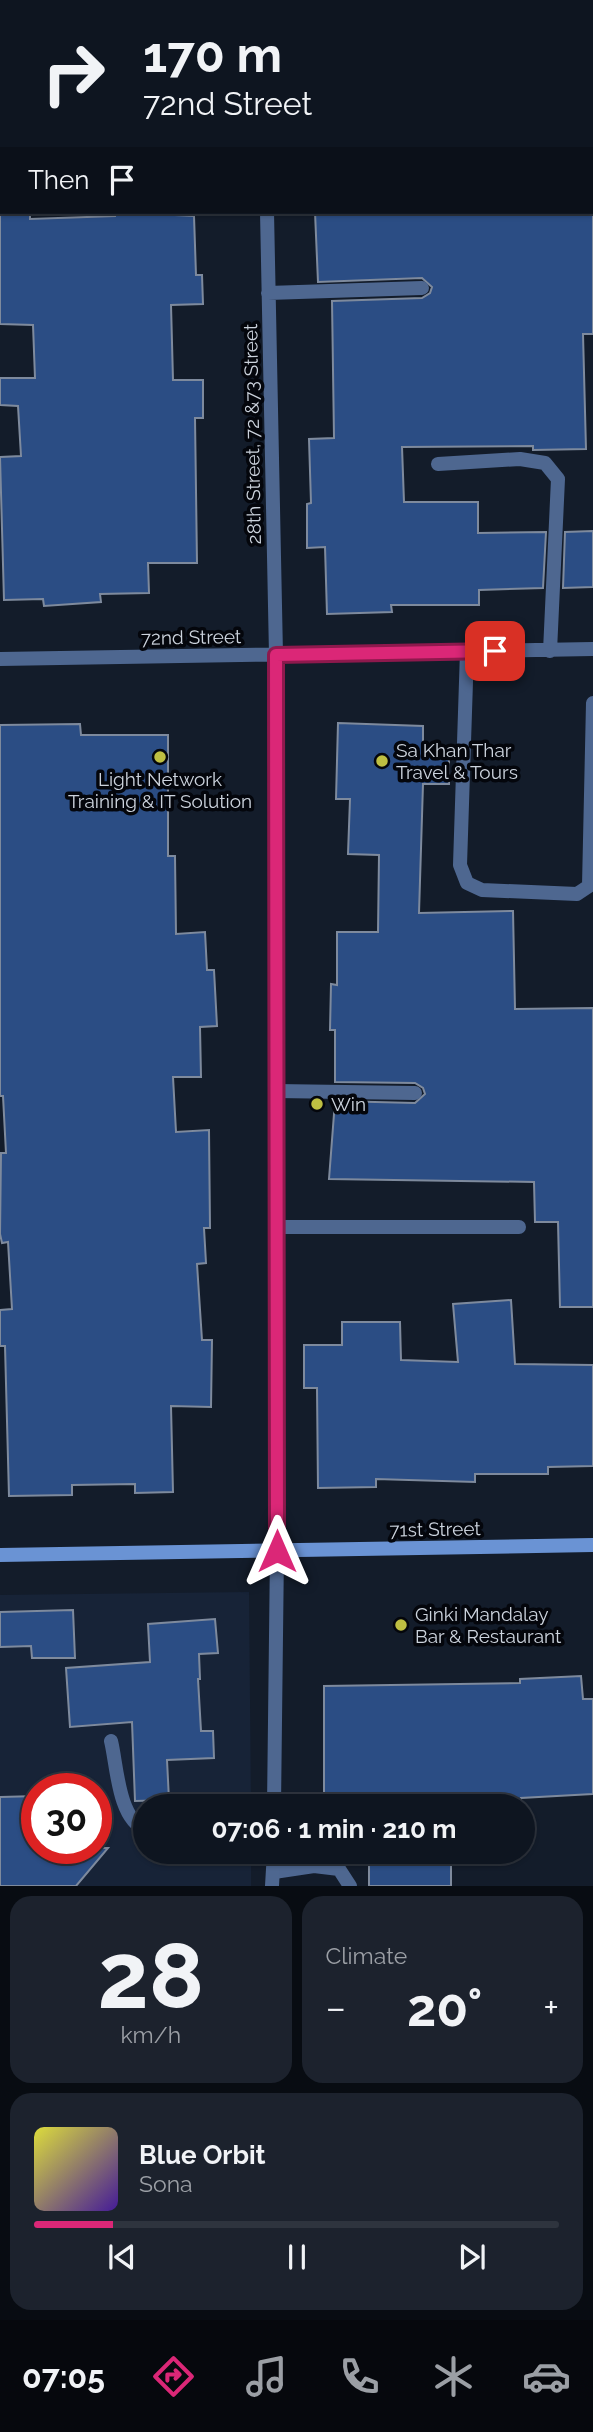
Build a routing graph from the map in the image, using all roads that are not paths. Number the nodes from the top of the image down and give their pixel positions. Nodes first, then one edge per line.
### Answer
1 (267, 214) edge
2 (422, 288) dead end
3 (268, 293) junction
4 (438, 464) dead end
5 (593, 649) edge
6 (550, 650) junction
7 (467, 651) junction
8 (276, 655) junction
9 (0, 659) edge
10 (593, 703) edge
11 (276, 1091) junction
12 (415, 1093) dead end
13 (275, 1227) junction
14 (519, 1227) dead end
15 (593, 1545) edge
16 (277, 1551) junction
17 (0, 1555) edge
18 (111, 1741) dead end
19 (274, 1794) edge
20 (133, 1816) edge
21 (273, 1879) edge
22 (350, 1886) edge

1 - 3 street, 28th Street, 72 &73 Street
2 - 3 street
3 - 8 street, 28th Street, 72 &73 Street
4 - 6 street
5 - 6 street, 72nd Street
6 - 7 street, 72nd Street
7 - 8 street, 72nd Street
7 - 10 street
8 - 9 street, 72nd Street
8 - 11 street, 28th Street, 72 &73 Street
11 - 12 street
11 - 13 street, 28th Street, 72 &73 Street
13 - 14 street
13 - 16 street, 28th Street, 72 &73 Street
15 - 16 main road, 71st Street
16 - 17 main road, 71st Street
16 - 19 street, 28th Street, 72 &73 Street
18 - 20 street
21 - 22 street

